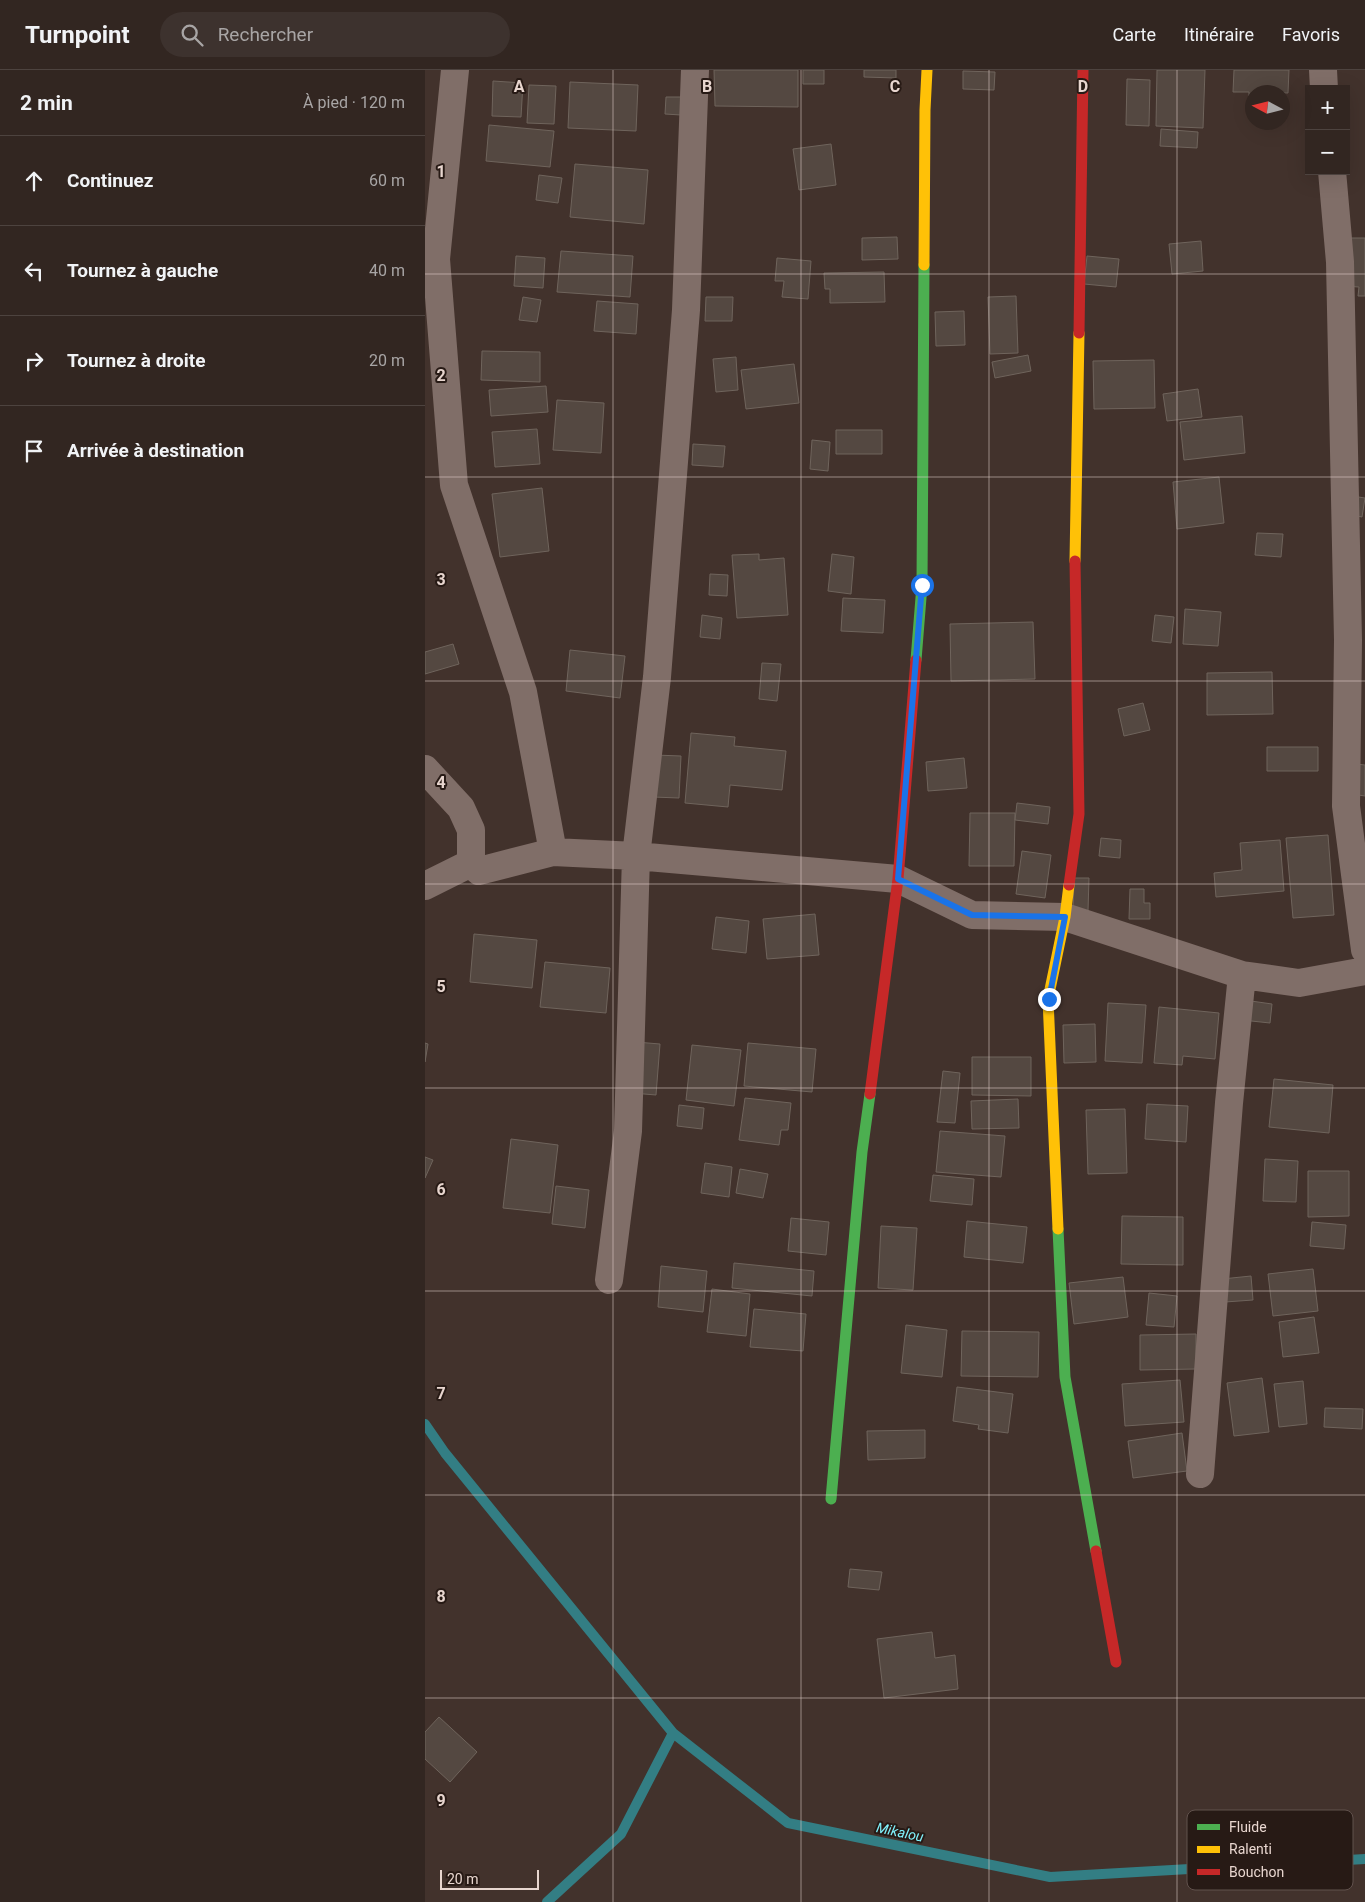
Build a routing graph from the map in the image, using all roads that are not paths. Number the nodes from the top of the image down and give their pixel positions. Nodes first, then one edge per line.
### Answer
1 (455, 70) edge
2 (695, 70) edge
3 (927, 70) edge
4 (1083, 70) edge
5 (1323, 70) edge
6 (1325, 85) edge
7 (1332, 175) edge
8 (425, 769) edge
9 (553, 852) junction
10 (636, 856) junction
11 (471, 862) junction
12 (898, 879) junction
13 (425, 886) edge
14 (1065, 917) junction
15 (1365, 950) edge
16 (1365, 972) edge
17 (1242, 975) junction
18 (609, 1280) dead end
19 (1200, 1474) dead end
20 (831, 1499) dead end
21 (1116, 1662) dead end

1 - 9 street
2 - 10 street
3 - 12 street
4 - 14 street
5 - 6 street
7 - 15 street
8 - 11 street
9 - 10 street
9 - 11 street
10 - 12 street
10 - 18 street
11 - 13 street
12 - 14 street
12 - 20 street
14 - 17 street
14 - 21 street
16 - 17 street
17 - 19 street

